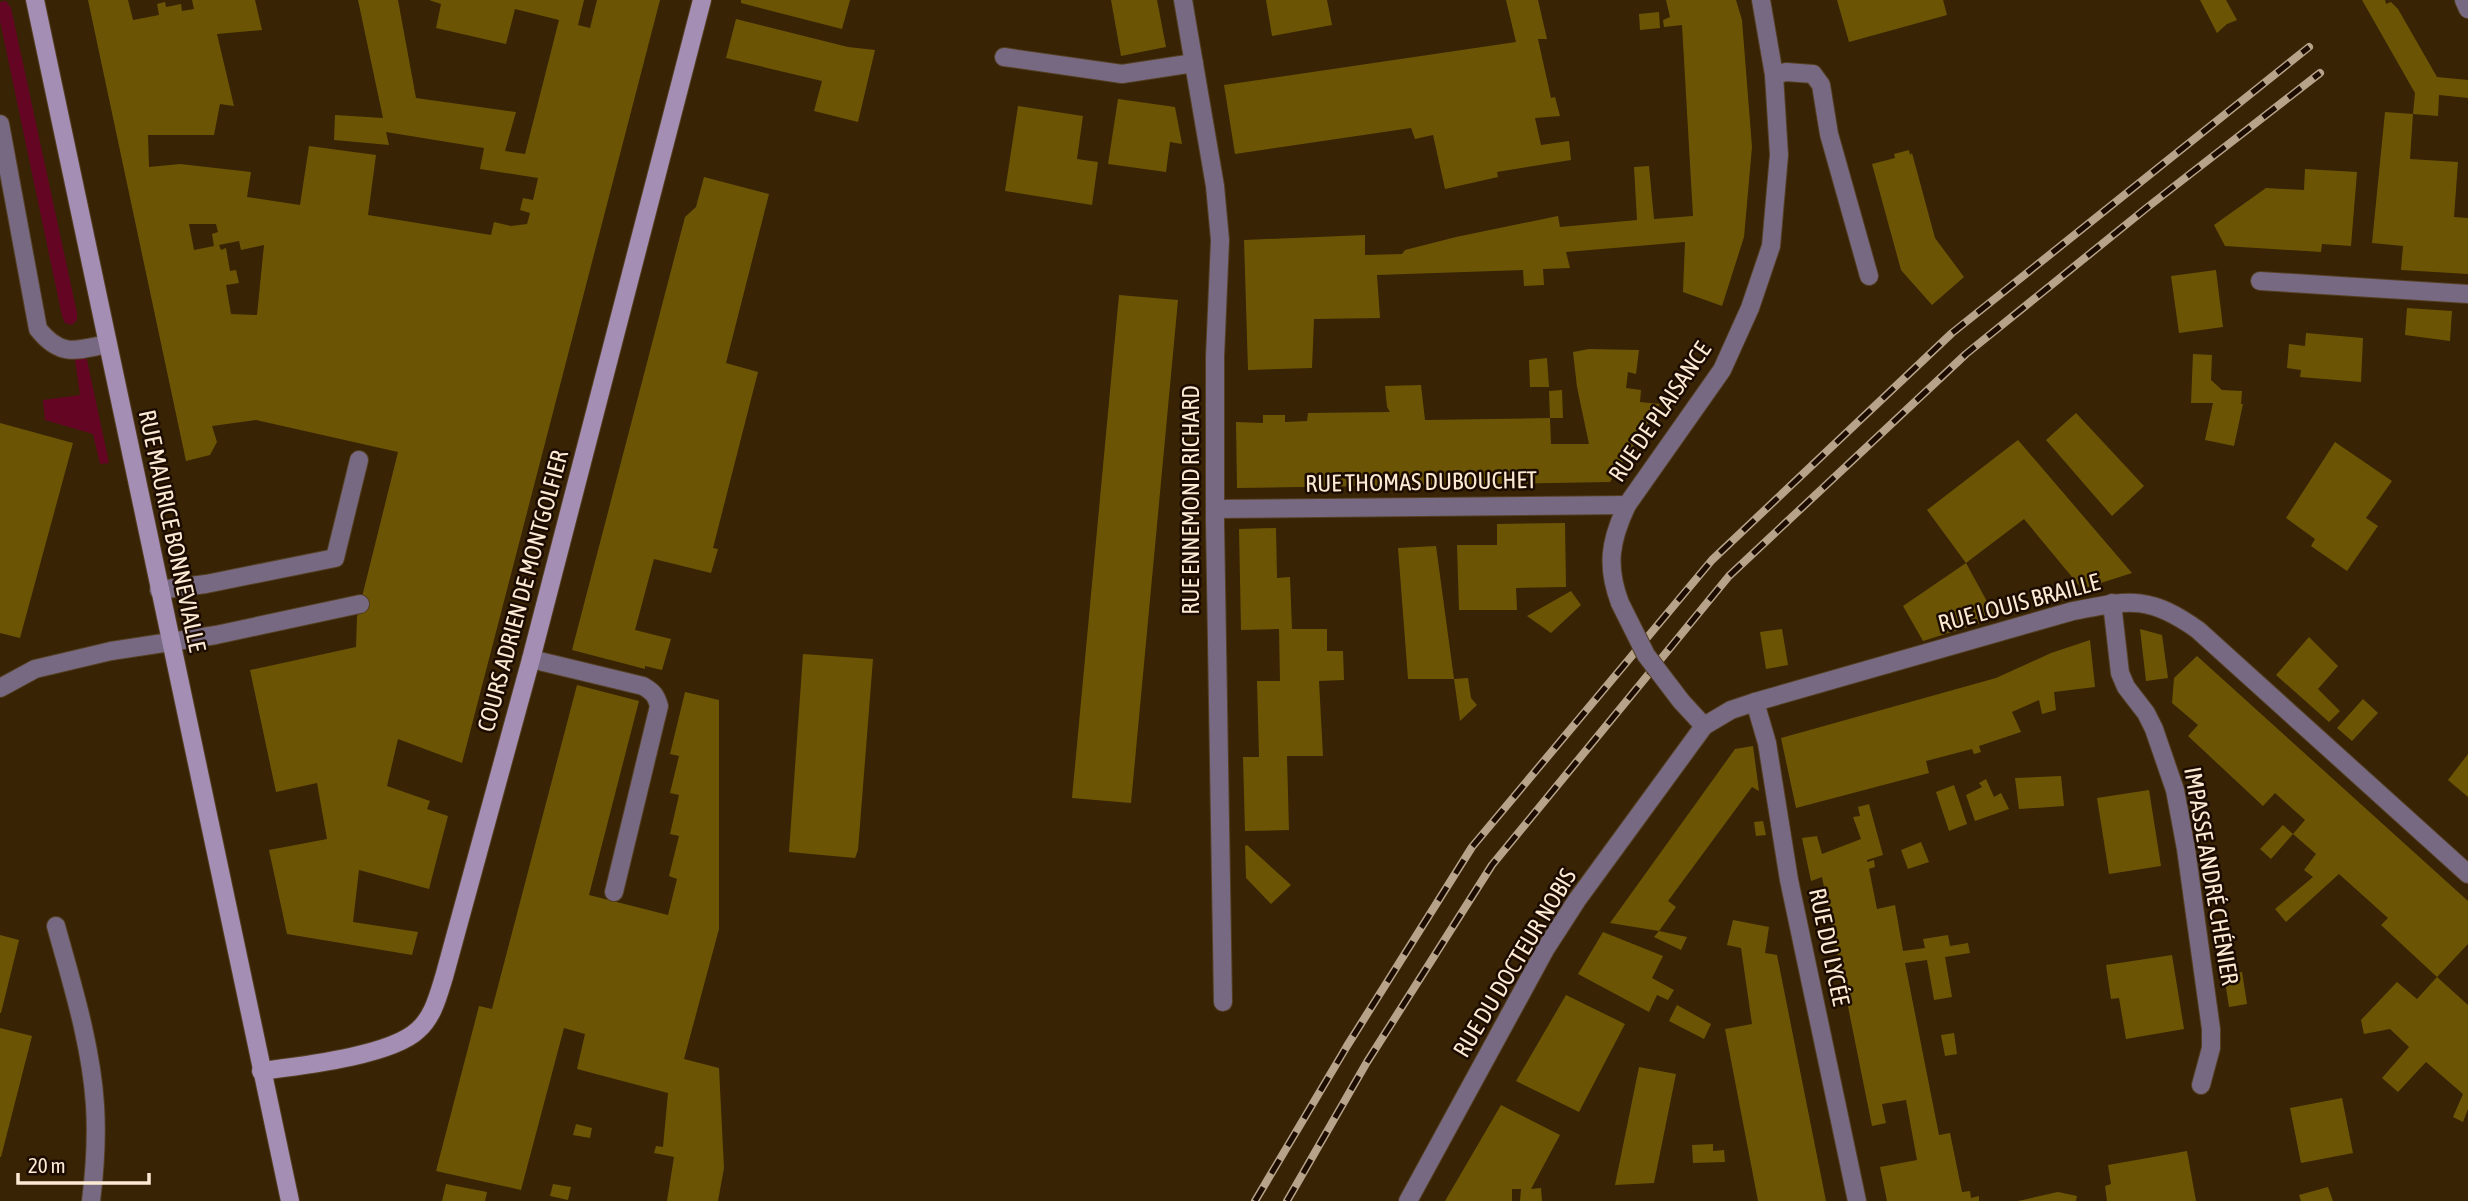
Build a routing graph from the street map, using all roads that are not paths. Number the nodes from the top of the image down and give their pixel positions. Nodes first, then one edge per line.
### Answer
1 (35, 0) edge
2 (702, 0) edge
3 (1183, 0) edge
4 (1761, 0) edge
5 (2463, 0) edge
6 (2468, 9) edge
7 (1004, 57) dead end
8 (1194, 63) junction
9 (1774, 75) junction
10 (0, 124) edge
11 (1869, 275) dead end
12 (2260, 281) dead end
13 (2468, 294) edge
14 (107, 344) junction
15 (359, 460) dead end
16 (1627, 505) junction
17 (1215, 509) junction
18 (159, 590) junction
19 (2112, 603) junction
20 (360, 604) dead end
21 (170, 642) junction
22 (531, 659) junction
23 (0, 688) edge
24 (1755, 702) junction
25 (1704, 726) junction
26 (2468, 874) edge
27 (614, 892) dead end
28 (56, 926) dead end
29 (1223, 1002) dead end
30 (261, 1071) junction
31 (2201, 1085) dead end
32 (91, 1201) edge
33 (290, 1201) edge
34 (1408, 1201) edge
35 (1857, 1201) edge

1 - 14 main road, RUE MAURICE BONNEVIALLE
2 - 22 main road, COURS ADRIEN DE MONTGOLFIER
3 - 8 street, RUE ENNEMOND RICHARD
4 - 9 street, RUE DE PLAISANCE
5 - 6 street
7 - 8 street
8 - 17 street, RUE ENNEMOND RICHARD
9 - 11 street
9 - 16 street, RUE DE PLAISANCE
10 - 14 street
12 - 13 street
14 - 18 main road, RUE MAURICE BONNEVIALLE
15 - 18 street
16 - 17 street, RUE THOMAS DUBOUCHET
16 - 25 street, RUE DE PLAISANCE, bridge
17 - 29 street, RUE ENNEMOND RICHARD
18 - 21 main road, RUE MAURICE BONNEVIALLE
19 - 24 street, RUE LOUIS BRAILLE
19 - 26 street, RUE LOUIS BRAILLE
19 - 31 street, IMPASSE ANDRÉ CHÉNIER
20 - 21 street
21 - 23 street
21 - 30 main road, RUE MAURICE BONNEVIALLE
22 - 27 street
22 - 30 main road, COURS ADRIEN DE MONTGOLFIER
24 - 25 street, RUE LOUIS BRAILLE
24 - 35 street, RUE DU LYCÉE
25 - 34 street, RUE DU DOCTEUR NOBIS
28 - 32 street
30 - 33 main road, RUE MAURICE BONNEVIALLE

